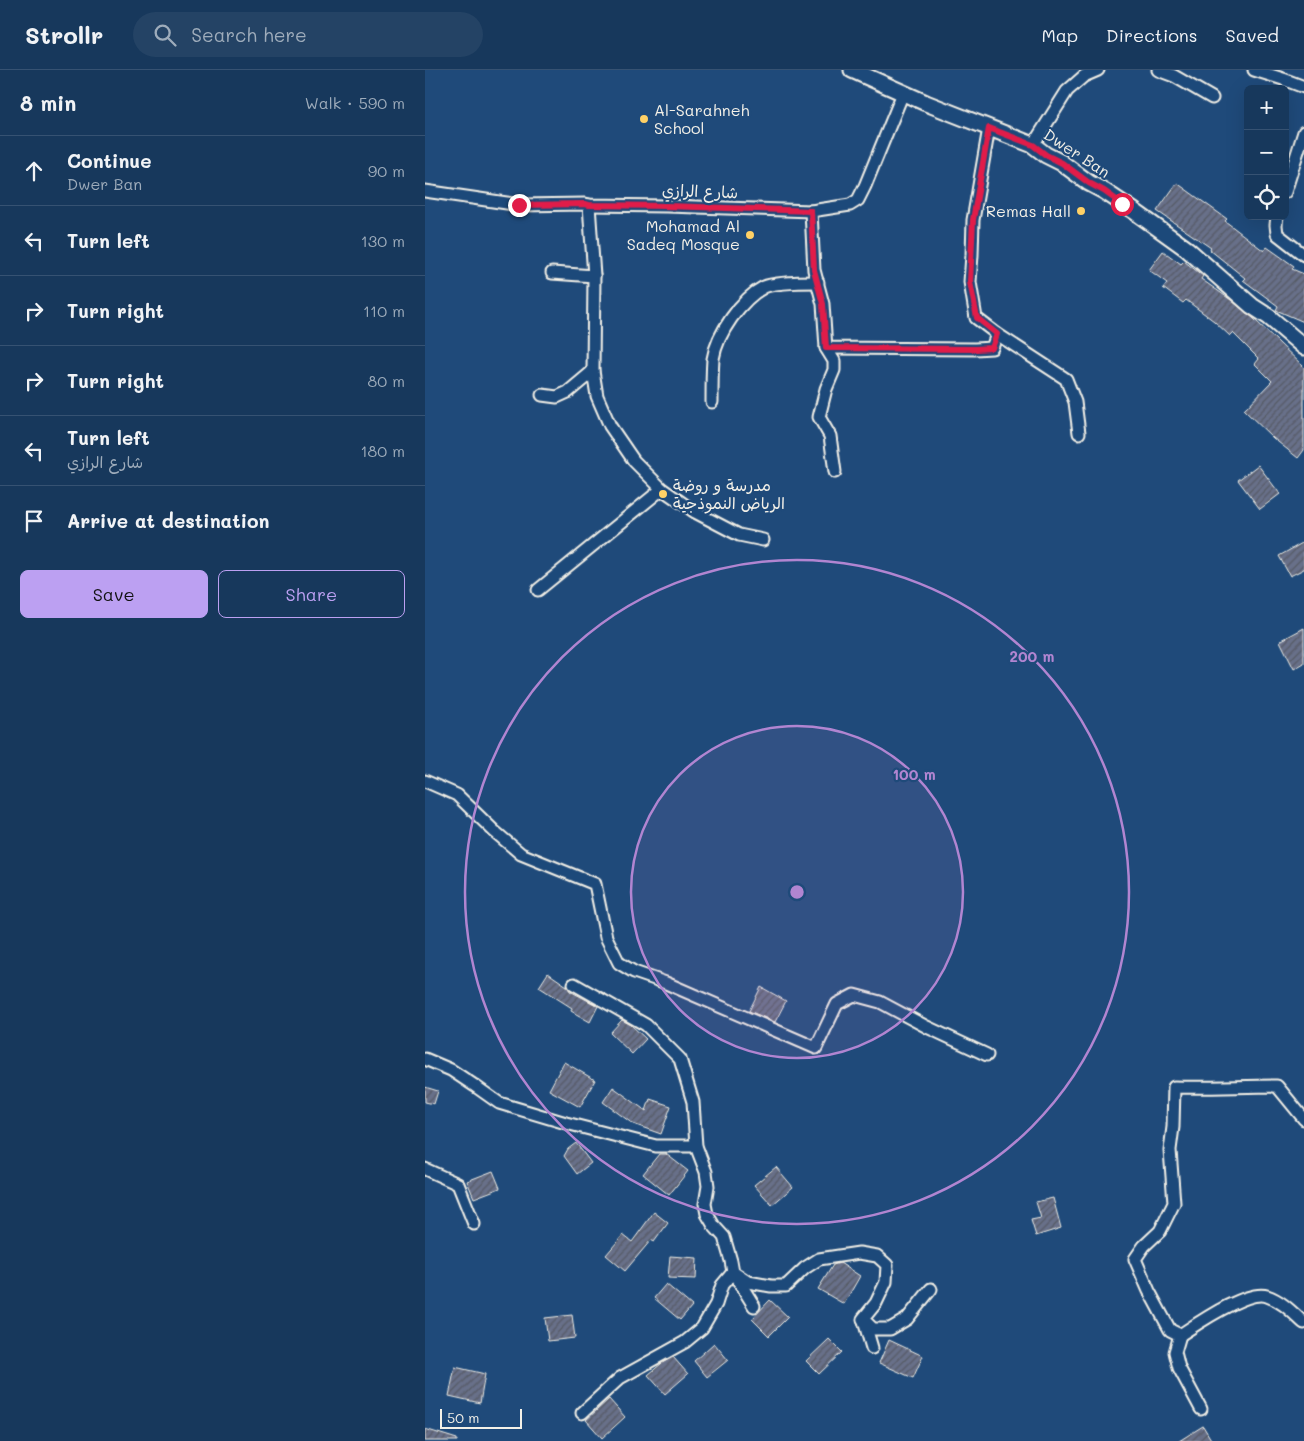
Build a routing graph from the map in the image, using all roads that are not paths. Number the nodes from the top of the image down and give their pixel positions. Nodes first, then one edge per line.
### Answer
1 (852, 70) edge
2 (1098, 70) edge
3 (1158, 70) edge
4 (1254, 70) edge
5 (1304, 87) edge
6 (903, 93) junction
7 (1212, 98) dead end
8 (989, 128) junction
9 (1304, 132) edge
10 (1033, 145) junction
11 (1289, 179) edge
12 (425, 191) edge
13 (589, 205) junction
14 (811, 211) junction
15 (1277, 220) edge
16 (1304, 255) edge
17 (552, 273) dead end
18 (594, 276) junction
19 (818, 282) junction
20 (997, 334) junction
21 (1304, 347) edge
22 (826, 348) junction
23 (593, 371) junction
24 (542, 395) dead end
25 (712, 402) dead end
26 (1079, 433) dead end
27 (835, 472) dead end
28 (662, 489) junction
29 (763, 540) dead end
30 (538, 590) dead end
31 (425, 781) edge
32 (574, 984) dead end
33 (987, 1055) dead end
34 (425, 1059) edge
35 (1304, 1118) edge
36 (696, 1146) junction
37 (425, 1169) edge
38 (474, 1224) dead end
39 (733, 1272) junction
40 (931, 1288) dead end
41 (754, 1306) dead end
42 (863, 1319) junction
43 (1304, 1323) edge
44 (1180, 1335) junction
45 (872, 1348) dead end
46 (1201, 1409) dead end
47 (582, 1413) dead end

1 - 6 street, Dwer Ban
2 - 10 street
3 - 7 street
4 - 5 street
6 - 8 street, Dwer Ban
6 - 14 street, شارع الرازي
8 - 10 street, Dwer Ban
8 - 20 street
9 - 11 street
10 - 21 street, Dwer Ban
12 - 13 street, شارع الرازي
13 - 14 street, شارع الرازي
13 - 18 street
14 - 19 street
15 - 16 street
17 - 18 street
18 - 23 street
19 - 22 street
19 - 25 street
20 - 22 street
20 - 26 street
22 - 27 street
23 - 24 street
23 - 28 street
28 - 29 street
28 - 30 street
31 - 33 street
32 - 36 street
34 - 36 street
35 - 44 street
36 - 39 street
37 - 38 street
39 - 41 street
39 - 42 street
39 - 47 street
40 - 42 street
42 - 45 street
43 - 44 street
44 - 46 street

